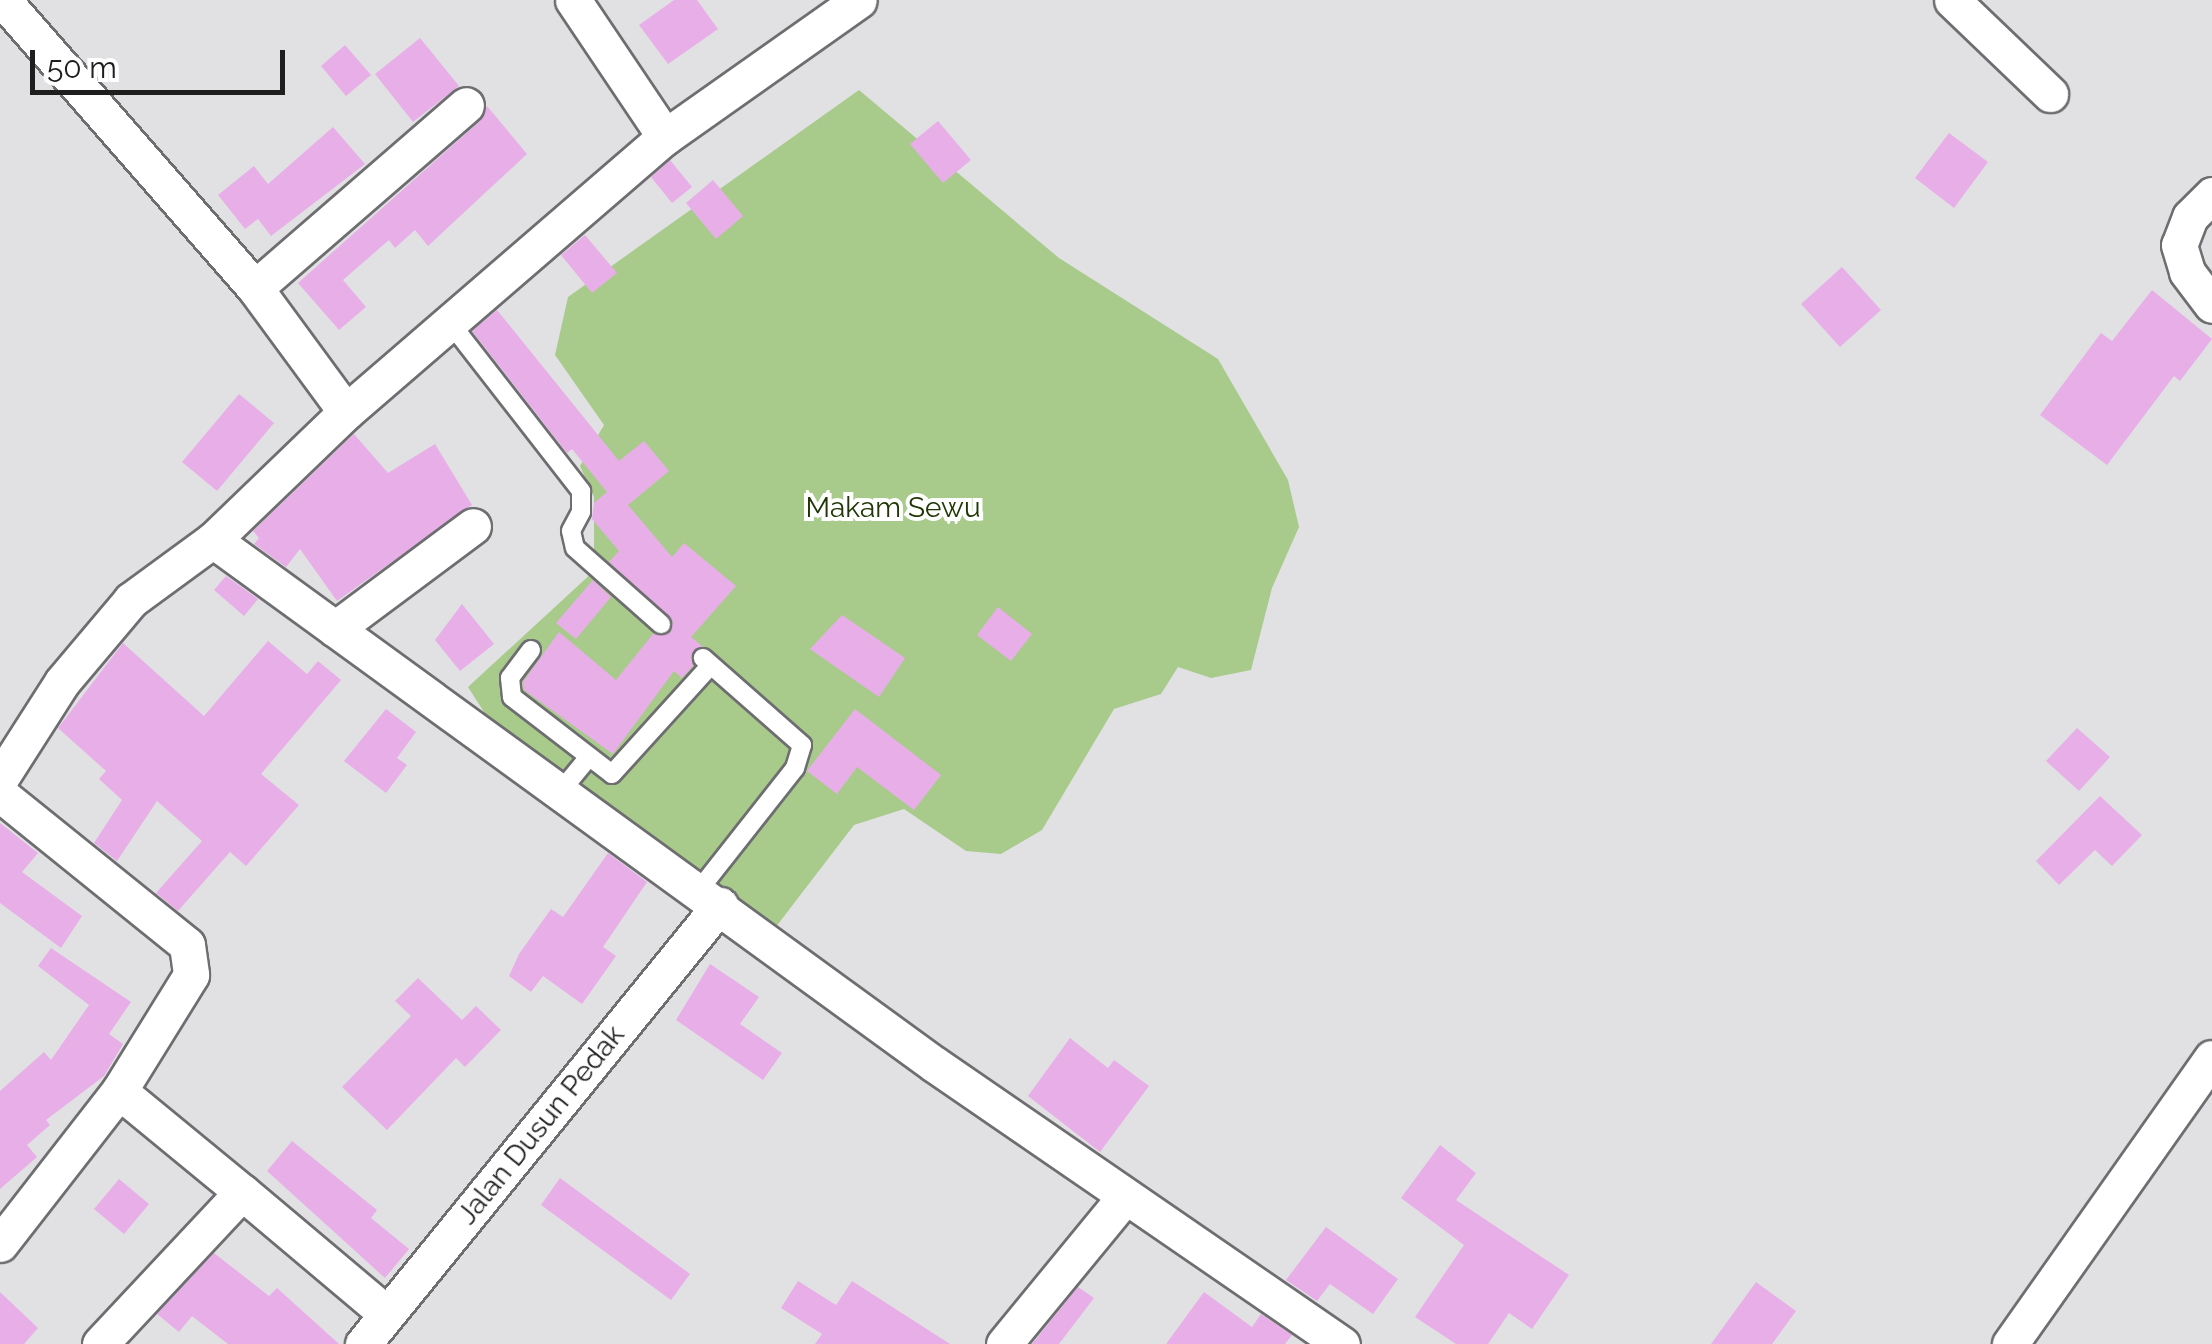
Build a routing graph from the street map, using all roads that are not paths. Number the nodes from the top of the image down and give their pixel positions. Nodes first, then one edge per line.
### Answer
1 (3, 0) edge
2 (573, 0) edge
3 (858, 0) edge
4 (1952, 0) edge
5 (2050, 94) dead end
6 (466, 105) dead end
7 (665, 137) junction
8 (2212, 195) edge
9 (255, 288) junction
10 (2212, 305) edge
11 (448, 320) junction
12 (346, 412) junction
13 (473, 526) dead end
14 (213, 540) junction
15 (661, 624) dead end
16 (335, 629) junction
17 (531, 650) dead end
18 (588, 758) junction
19 (0, 778) edge
20 (560, 792) junction
21 (0, 794) edge
22 (709, 898) junction
23 (2212, 1058) edge
24 (119, 1091) junction
25 (242, 1192) junction
26 (1124, 1198) junction
27 (0, 1244) edge
28 (387, 1314) junction
29 (100, 1344) edge
30 (363, 1344) edge
31 (1004, 1344) edge
32 (1342, 1344) edge
33 (2010, 1344) edge

1 - 9 street
2 - 7 street
3 - 7 street
4 - 5 street
6 - 9 street
7 - 11 street
8 - 10 street
9 - 12 street
11 - 12 street
11 - 15 lane
12 - 14 street
13 - 16 street
14 - 16 street
14 - 19 street
16 - 20 street
17 - 18 lane
18 - 20 lane
18 - 22 lane
20 - 22 street
21 - 24 street
22 - 26 street
22 - 28 street, Jalan Dusun Pedak
23 - 33 street
24 - 25 street
24 - 27 street
25 - 28 street
25 - 29 street
26 - 31 street
26 - 32 street
28 - 30 street, Jalan Dusun Pedak

